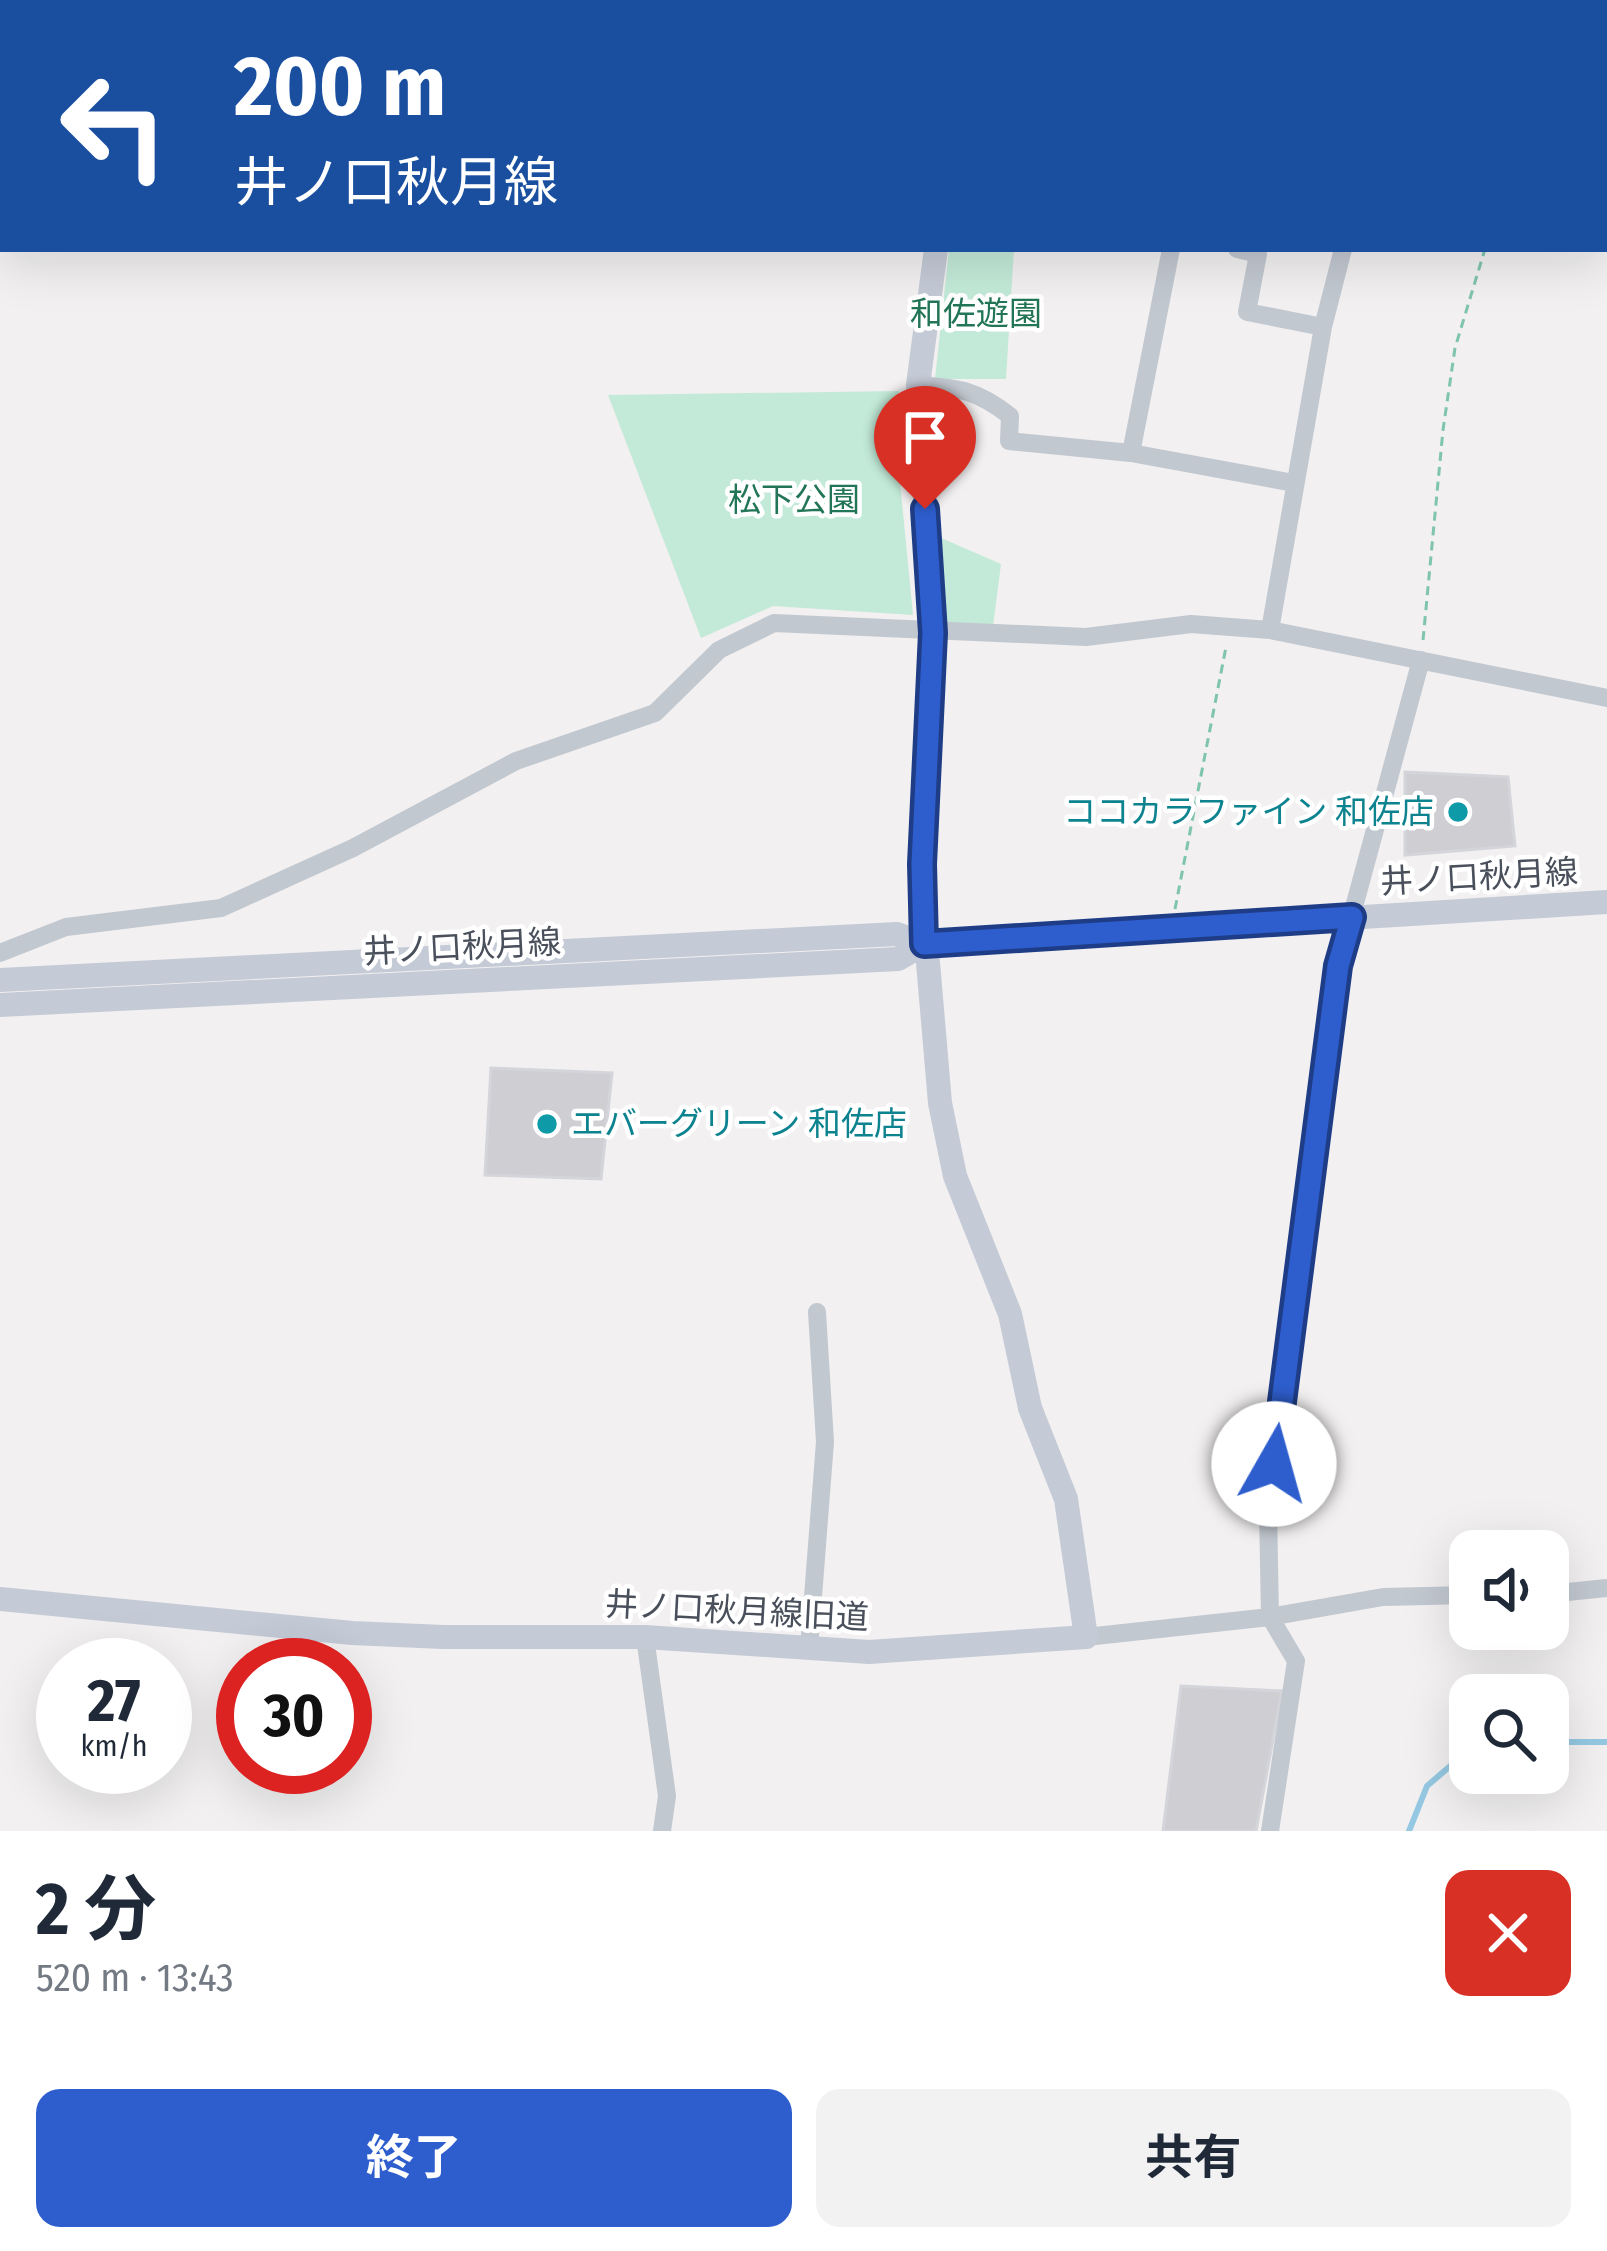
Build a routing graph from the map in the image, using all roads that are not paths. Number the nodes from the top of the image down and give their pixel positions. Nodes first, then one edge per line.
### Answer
1 (936, 252) edge
2 (1170, 252) edge
3 (1250, 252) edge
4 (1342, 252) edge
5 (1323, 327) junction
6 (918, 385) junction
7 (1131, 453) junction
8 (1294, 483) junction
9 (1270, 630) junction
10 (933, 633) junction
11 (1421, 660) junction
12 (1607, 698) edge
13 (1607, 902) edge
14 (1352, 917) junction
15 (924, 944) junction
16 (0, 953) edge
17 (0, 980) edge
18 (0, 1005) edge
19 (817, 1312) dead end
20 (1607, 1588) edge
21 (1569, 1592) edge
22 (1449, 1595) edge
23 (0, 1599) edge
24 (1270, 1617) junction
25 (645, 1637) junction
26 (1085, 1637) junction
27 (809, 1648) junction
28 (662, 1831) edge
29 (1270, 1831) edge

1 - 6 main road
2 - 7 street
3 - 5 street
4 - 5 street
5 - 8 street
6 - 7 street
6 - 10 main road
7 - 8 street
8 - 9 street
9 - 10 street
9 - 11 street
10 - 15 main road
10 - 16 street
11 - 12 street
11 - 14 street
13 - 14 main road, 井ノ口秋月線
14 - 15 main road, 井ノ口秋月線
14 - 24 street
15 - 17 main road, 井ノ口秋月線
15 - 18 main road, 井ノ口秋月線
15 - 26 main road
19 - 27 street
20 - 21 street
22 - 24 street, 井ノ口秋月線旧道
23 - 25 main road, 井ノ口秋月線旧道
24 - 26 street, 井ノ口秋月線旧道
24 - 29 street
25 - 27 main road, 井ノ口秋月線旧道
25 - 28 street
26 - 27 main road, 井ノ口秋月線旧道

